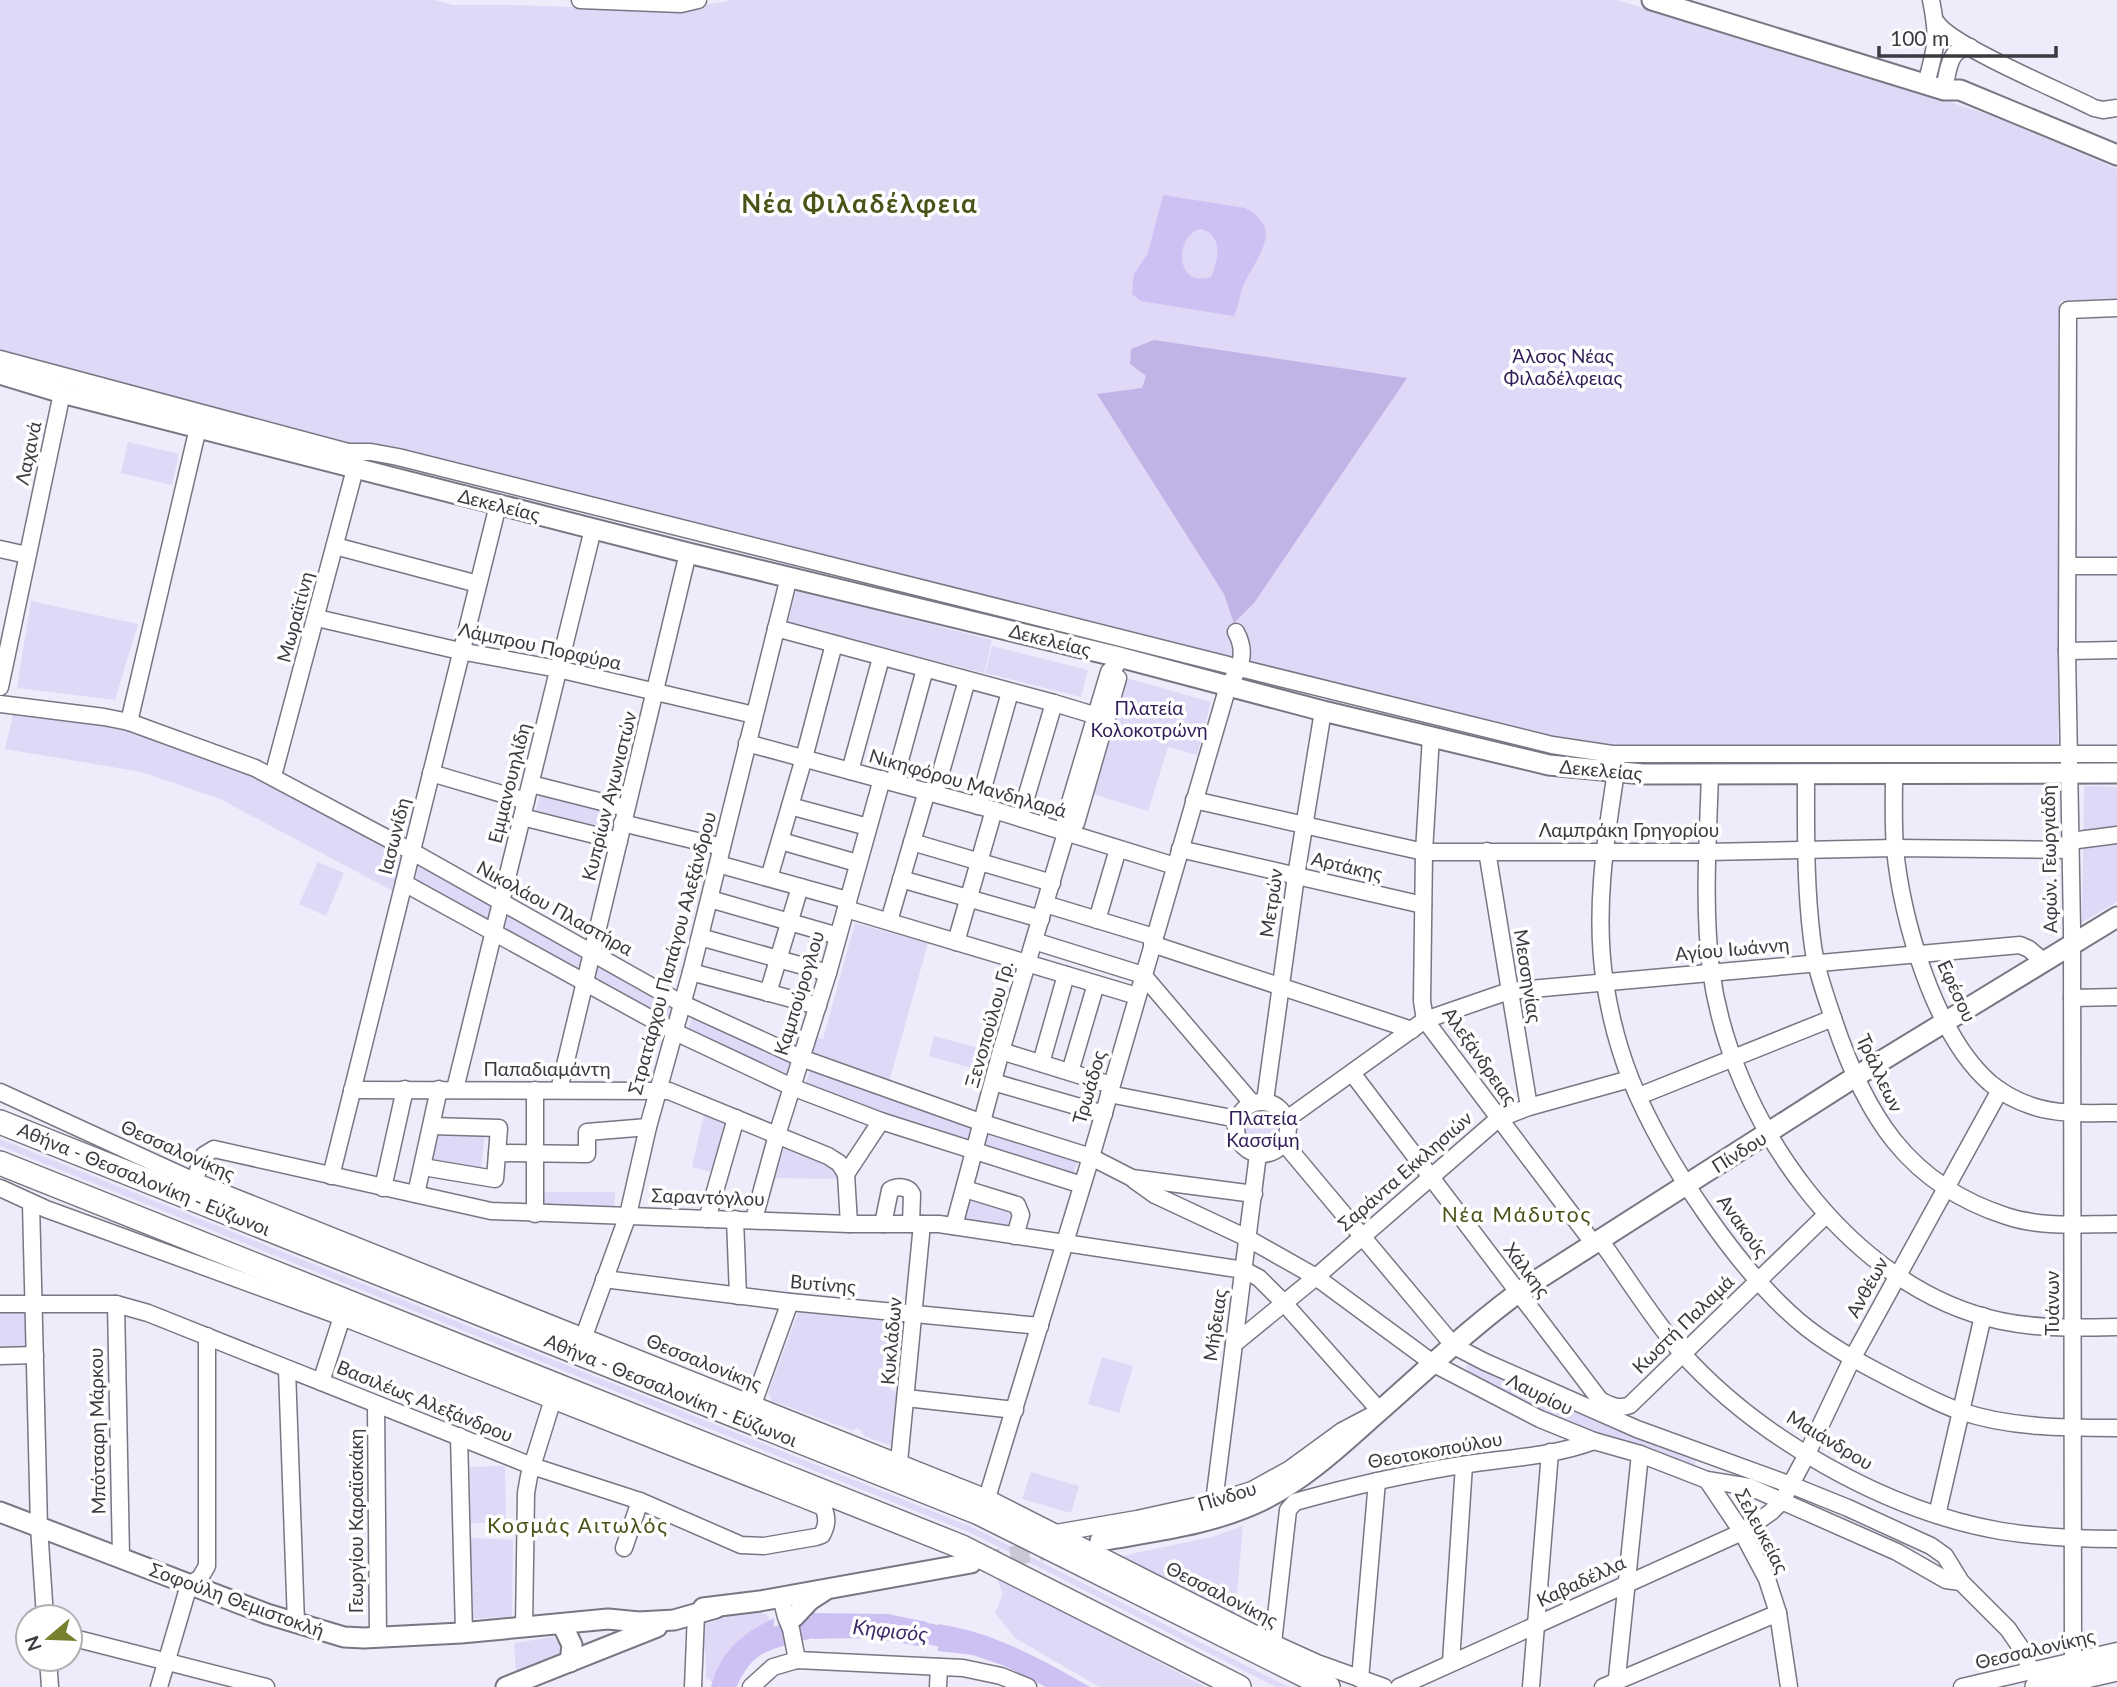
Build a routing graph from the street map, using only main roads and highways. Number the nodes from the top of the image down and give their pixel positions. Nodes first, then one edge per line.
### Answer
1 (1652, 0) edge
2 (1935, 87) junction
3 (2117, 155) edge
4 (2117, 164) edge
5 (0, 374) edge
6 (2117, 773) edge
7 (2117, 917) edge
8 (0, 1122) edge
9 (0, 1163) edge
10 (934, 1476) road end
11 (983, 1506) junction
12 (0, 1513) edge
13 (1100, 1541) dead end
14 (971, 1563) tunnel mouth
15 (831, 1587) junction
16 (760, 1601) junction
17 (716, 1608) junction
18 (608, 1619) junction
19 (674, 1620) junction
20 (587, 1621) junction
21 (562, 1624) junction
22 (591, 1654) junction
23 (570, 1662) junction
24 (2117, 1669) edge
25 (2034, 1679) edge
26 (518, 1685) edge
27 (1239, 1687) edge
28 (1328, 1687) edge

1 - 2 main road
2 - 3 main road
2 - 4 main road
5 - 6 main road, Δεκελείας
7 - 13 main road, Πίνδου
8 - 11 highway, Αθήνα - Θεσσαλονίκη - Εύζωνοι
9 - 27 highway, Αθήνα - Θεσσαλονίκη - Εύζωνοι
10 - 11 highway
11 - 28 highway, Αθήνα - Θεσσαλονίκη - Εύζωνοι
12 - 21 main road, Σοφούλη Θεμιστοκλή
14 - 15 main road
15 - 16 main road
15 - 16 main road
16 - 17 main road
17 - 18 main road, Σοφούλη Θεμιστοκλή
17 - 19 main road, Σοφούλη Θεμιστοκλή
18 - 19 main road, Σοφούλη Θεμιστοκλή
18 - 20 main road, Σοφούλη Θεμιστοκλή
19 - 22 main road
20 - 21 main road, Σοφούλη Θεμιστοκλή
20 - 22 main road
21 - 23 main road
22 - 23 main road
23 - 26 main road
24 - 25 highway

